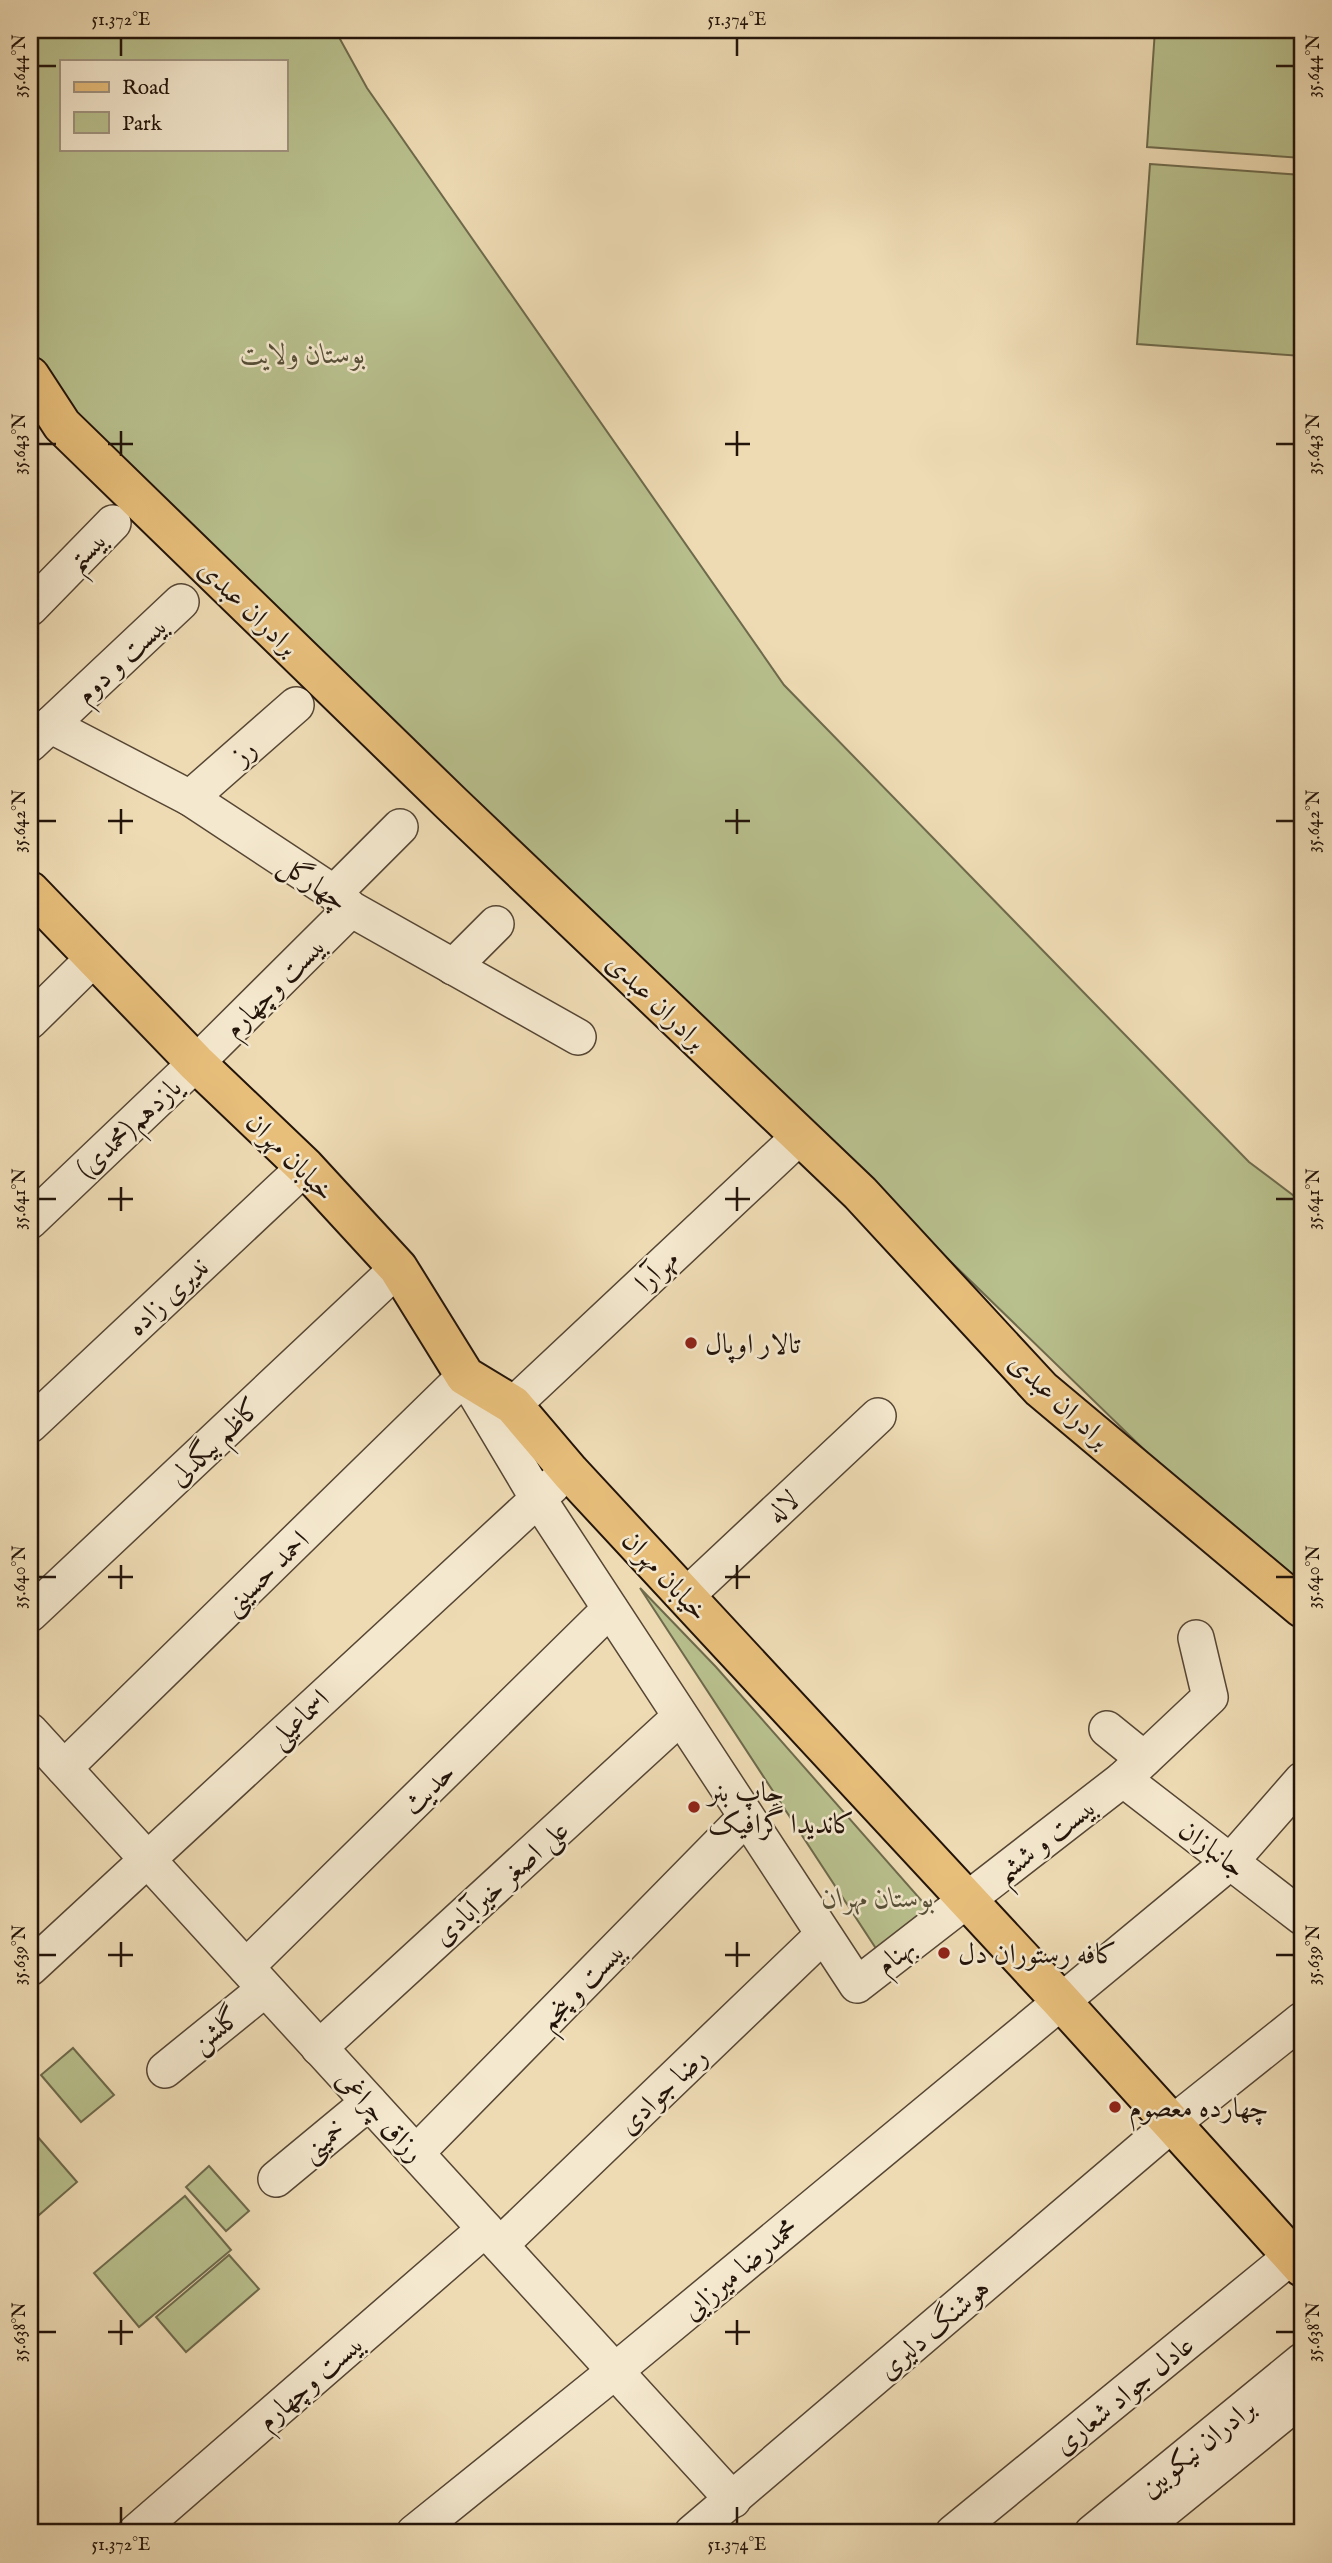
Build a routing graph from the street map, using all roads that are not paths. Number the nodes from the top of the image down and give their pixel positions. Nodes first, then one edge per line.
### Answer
1 (30, 376) edge
2 (113, 523) dead end
3 (181, 602) dead end
4 (30, 608) edge
5 (296, 705) dead end
6 (40, 735) edge
7 (190, 798) junction
8 (400, 827) dead end
9 (30, 891) edge
10 (342, 901) junction
11 (496, 924) dead end
12 (95, 957) junction
13 (453, 967) junction
14 (30, 1021) edge
15 (578, 1037) dead end
16 (196, 1063) junction
17 (799, 1137) junction
18 (305, 1167) junction
19 (30, 1221) edge
20 (398, 1268) junction
21 (465, 1376) junction
22 (513, 1405) junction
23 (878, 1416) dead end
24 (30, 1425) edge
25 (570, 1472) junction
26 (537, 1497) junction
27 (686, 1596) junction
28 (1302, 1608) edge
29 (610, 1609) junction
30 (30, 1614) edge
31 (1196, 1638) dead end
32 (680, 1717) junction
33 (1107, 1729) dead end
34 (30, 1731) edge
35 (64, 1768) junction
36 (1133, 1769) junction
37 (1298, 1792) edge
38 (746, 1817) junction
39 (147, 1859) junction
40 (1231, 1861) junction
41 (967, 1899) junction
42 (1302, 1917) edge
43 (823, 1935) junction
44 (30, 1968) edge
45 (256, 1978) junction
46 (1061, 2001) junction
47 (1302, 2020) edge
48 (319, 2048) junction
49 (165, 2070) dead end
50 (369, 2102) junction
51 (1173, 2123) junction
52 (416, 2153) junction
53 (276, 2179) dead end
54 (492, 2237) junction
55 (1295, 2249) edge
56 (1302, 2361) edge
57 (615, 2371) junction
58 (1302, 2398) edge
59 (733, 2500) junction
60 (135, 2533) edge
61 (414, 2533) edge
62 (692, 2533) edge
63 (953, 2533) edge
64 (1091, 2533) edge
65 (1136, 2533) edge

1 - 17 main road, برادران عبدی
2 - 4 street, بیستم
3 - 6 street, بیست و دوم
5 - 7 street, رز
6 - 7 street, چهارگل
7 - 10 street, چهارگل
8 - 10 street, بیست وچهارم
9 - 12 main road, خیابان مهران
10 - 13 street, چهارگل
10 - 16 street, بیست وچهارم
11 - 13 street
12 - 14 street
12 - 16 main road, خیابان مهران
13 - 15 street, چهارگل
16 - 18 main road, خیابان مهران
16 - 19 street, یازدهم(محمدی)
17 - 22 street, مهرآرا
17 - 28 main road, برادران عبدی
18 - 20 main road, خیابان مهران
18 - 24 street, ندیری زاده
20 - 21 main road, خیابان مهران
20 - 30 street, کاظم بیگدلی
21 - 22 main road, خیابان مهران
21 - 26 street
21 - 35 street, احمد حسینی
22 - 25 main road, خیابان مهران
23 - 27 street, لاله
25 - 26 street, اسماعیلی
25 - 27 main road, خیابان مهران
26 - 29 street
26 - 39 street, اسماعیلی
27 - 41 main road, خیابان مهران
29 - 32 street
29 - 45 street, حدیث
31 - 36 street, بیست و ششم
32 - 38 street
32 - 48 street, علی اصغر خیرآبادی
33 - 36 street, جانبازان
34 - 35 street, رزاق چراغی
35 - 39 street, رزاق چراغی
36 - 40 street, جانبازان
36 - 41 street, بیست و ششم
37 - 40 street, محمدرضا میرزایی
38 - 43 street
38 - 52 street, بیست و پنجم
39 - 44 street, اسماعیلی
39 - 45 street, رزاق چراغی
40 - 42 street, جانبازان
40 - 46 street, محمدرضا میرزایی
41 - 43 street, بهنام
41 - 46 main road, خیابان مهران
43 - 54 street, رضا جوادی
45 - 48 street, رزاق چراغی
45 - 49 street, گلشن
46 - 51 main road, خیابان مهران
46 - 57 street, محمدرضا میرزایی
47 - 51 street, هوشنگ دلیری
48 - 50 street, رزاق چراغی
50 - 52 street, رزاق چراغی
50 - 53 street, خمینی
51 - 55 main road, خیابان مهران
51 - 59 street, هوشنگ دلیری
52 - 54 street, رزاق چراغی
54 - 57 street, رزاق چراغی
54 - 60 street, بیست وچهارم
55 - 63 street, عادل جواد شعاری
56 - 64 street, برادران نیکوبین
57 - 59 street, رزاق چراغی
57 - 61 street, محمدرضا میرزایی
58 - 65 street, برادران نیکوبین
59 - 62 street, هوشنگ دلیری

